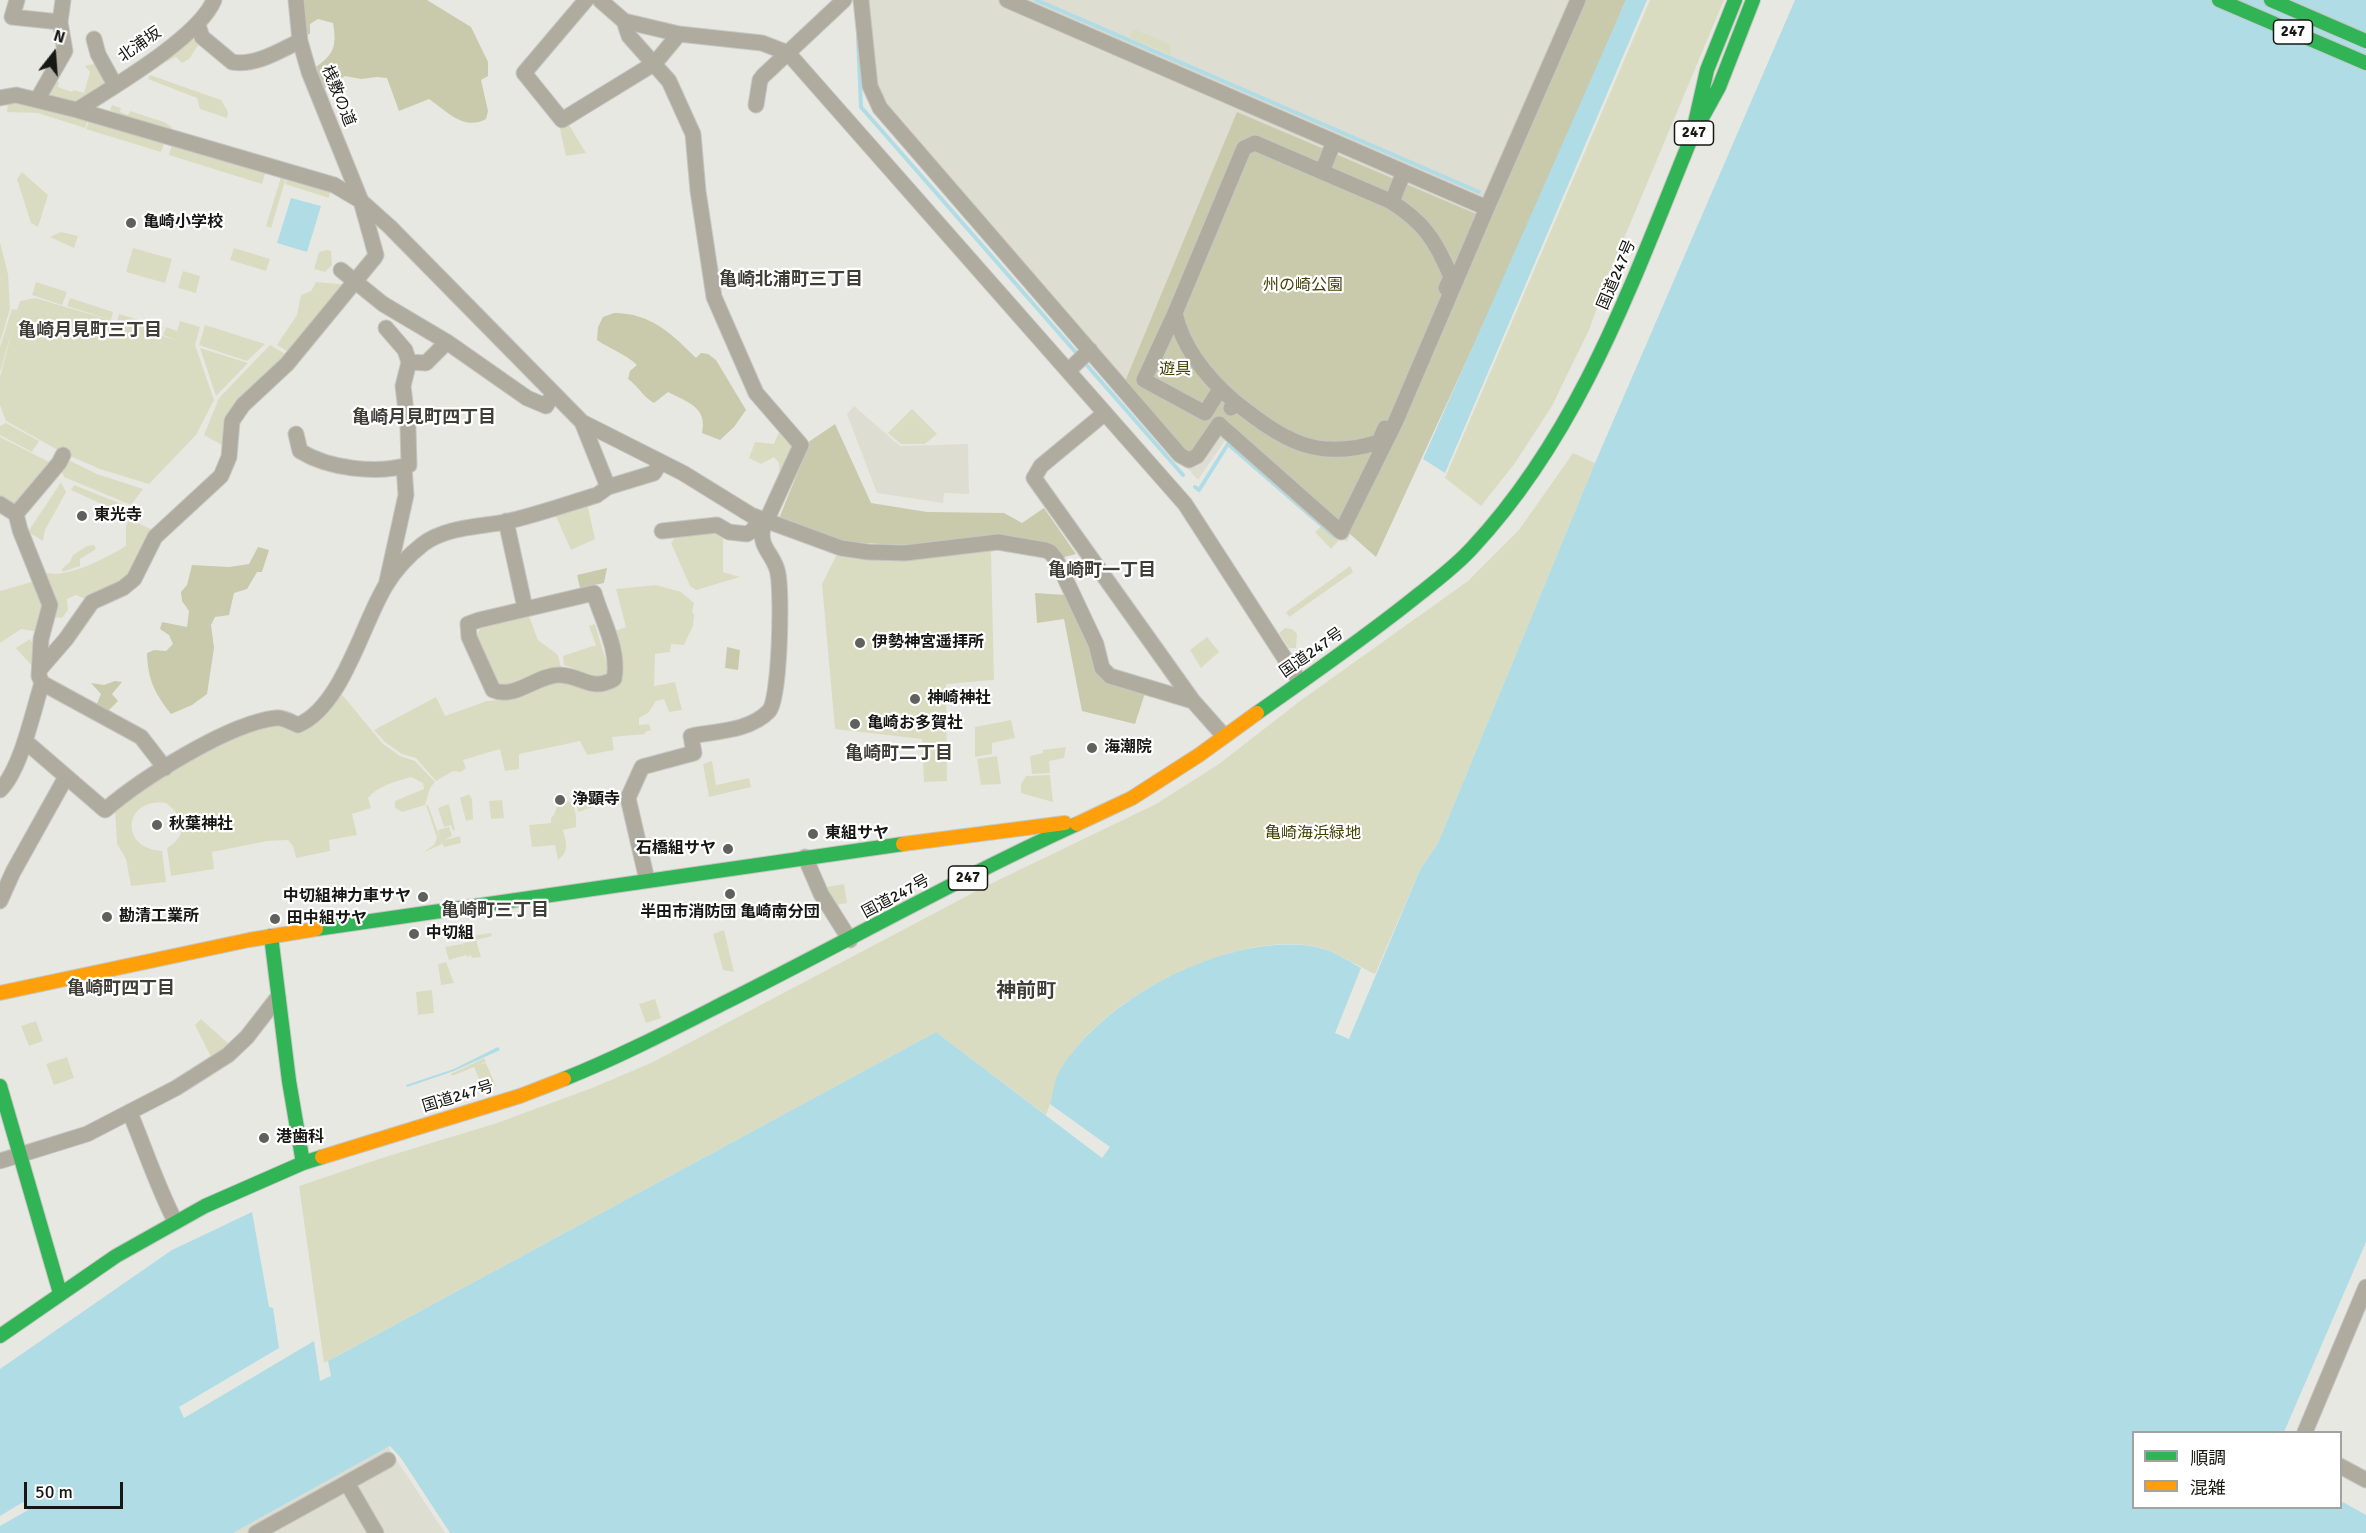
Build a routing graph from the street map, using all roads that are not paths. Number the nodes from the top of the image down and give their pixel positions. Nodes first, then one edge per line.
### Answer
1 (17, 0) edge
2 (63, 0) edge
3 (214, 0) edge
4 (296, 0) edge
5 (586, 0) edge
6 (600, 0) edge
7 (844, 0) edge
8 (861, 0) edge
9 (1007, 0) edge
10 (1578, 0) edge
11 (1735, 0) edge
12 (1753, 0) edge
13 (2219, 0) edge
14 (2271, 0) edge
15 (624, 21) junction
16 (60, 22) junction
17 (198, 25) junction
18 (679, 34) junction
19 (94, 39) dead end
20 (300, 41) junction
21 (2366, 41) edge
22 (788, 52) junction
23 (655, 63) junction
24 (2366, 63) edge
25 (115, 85) junction
26 (0, 98) edge
27 (36, 100) junction
28 (756, 105) dead end
29 (77, 110) junction
30 (1692, 136) junction
31 (1331, 148) dead end
32 (1322, 172) junction
33 (1401, 179) dead end
34 (362, 201) junction
35 (1392, 202) junction
36 (1487, 208) junction
37 (341, 270) dead end
38 (356, 283) junction
39 (1175, 313) junction
40 (386, 328) dead end
41 (447, 342) junction
42 (1086, 354) junction
43 (409, 362) junction
44 (1069, 370) junction
45 (1220, 389) junction
46 (553, 394) junction
47 (1105, 413) junction
48 (582, 422) junction
49 (296, 434) dead end
50 (63, 455) dead end
51 (660, 463) junction
52 (404, 467) junction
53 (608, 487) junction
54 (0, 504) edge
55 (16, 514) junction
56 (506, 521) junction
57 (763, 521) junction
58 (662, 531) dead end
59 (386, 585) junction
60 (525, 608) junction
61 (41, 676) junction
62 (1299, 682) junction
63 (1193, 701) junction
64 (1224, 736) junction
65 (25, 741) junction
66 (165, 768) junction
67 (66, 777) junction
68 (0, 790) edge
69 (1079, 822) junction
70 (805, 857) junction
71 (647, 880) junction
72 (0, 901) edge
73 (271, 936) junction
74 (849, 940) junction
75 (0, 993) edge
76 (278, 997) junction
77 (0, 1086) edge
78 (130, 1113) junction
79 (20, 1155) junction
80 (0, 1161) edge
81 (303, 1163) junction
82 (175, 1221) junction
83 (2366, 1287) edge
84 (60, 1293) junction
85 (0, 1336) edge
86 (2305, 1431) edge
87 (388, 1460) dead end
88 (2342, 1467) edge
89 (2366, 1480) edge
90 (347, 1483) junction
91 (256, 1533) edge
92 (376, 1533) edge

1 - 16 street
2 - 16 street
3 - 17 street, 北浦坂
4 - 20 street, 桟敷の道
5 - 23 street
6 - 15 street
7 - 22 street
8 - 42 street
9 - 36 street
10 - 36 street
11 - 30 main road, 国道247号 / 247
12 - 30 main road, 国道247号 / 247
13 - 24 main road, 247
14 - 21 main road, 247
15 - 18 street
15 - 23 street
16 - 27 street
17 - 20 street
17 - 25 street, 北浦坂
18 - 22 street
18 - 23 street
19 - 25 street
20 - 34 street, 桟敷の道
22 - 28 street
22 - 44 street
23 - 57 street
25 - 29 street, 北浦坂
26 - 27 street
27 - 29 street
29 - 34 street
30 - 62 main road, 国道247号 / 247
31 - 32 street
32 - 35 street
32 - 39 street
33 - 35 street
34 - 38 street
34 - 46 street
35 - 45 street
36 - 42 street
37 - 38 street
38 - 41 street
38 - 61 street
39 - 45 street
39 - 45 street
40 - 43 street
41 - 43 street
41 - 46 street
42 - 44 street
43 - 52 street
44 - 47 street
46 - 48 street
47 - 62 street
47 - 63 street
48 - 51 street
48 - 53 street
49 - 52 street
50 - 55 street
51 - 53 street
51 - 57 street
52 - 59 street
53 - 56 street
54 - 55 street
55 - 61 street
56 - 59 street
56 - 60 street
57 - 58 street
57 - 63 street
57 - 71 street
59 - 66 street
60 - 60 street
61 - 65 street
61 - 66 street
62 - 64 main road, 国道247号 / 247
63 - 64 street
64 - 69 main road, 国道247号 / 247
65 - 67 street
65 - 68 street
66 - 67 street
67 - 72 street
69 - 70 main road
69 - 74 main road, 国道247号 / 247
70 - 71 main road
70 - 74 street
71 - 73 main road
73 - 75 main road
73 - 76 main road
74 - 81 main road, 国道247号 / 247
76 - 78 street
76 - 81 main road
77 - 79 main road
78 - 79 street
78 - 82 street
79 - 80 street
79 - 84 main road
81 - 82 main road, 国道247号 / 247
82 - 84 main road, 国道247号 / 247
83 - 86 street
84 - 85 main road, 国道247号 / 247
87 - 90 street
88 - 89 street
90 - 91 street
90 - 92 street

